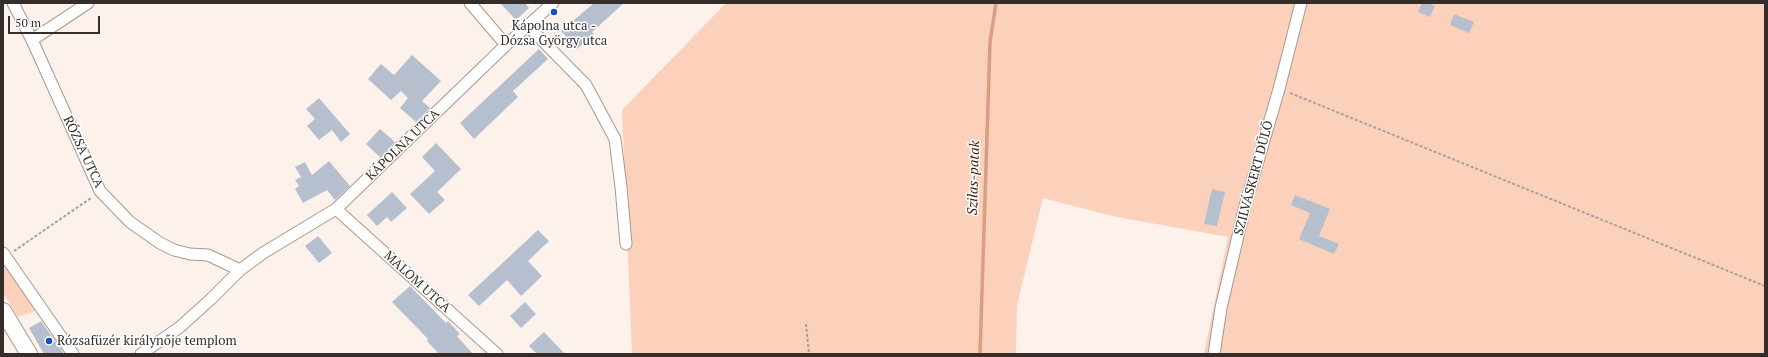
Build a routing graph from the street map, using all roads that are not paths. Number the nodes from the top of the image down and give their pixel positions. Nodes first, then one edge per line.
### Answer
1 (13, 3) edge
2 (88, 3) edge
3 (470, 3) edge
4 (553, 3) edge
5 (1301, 3) edge
6 (528, 26) junction
7 (32, 40) junction
8 (506, 45) junction
9 (336, 209) junction
10 (626, 244) dead end
11 (4, 255) edge
12 (240, 270) junction
13 (3, 311) edge
14 (29, 354) edge
15 (73, 354) edge
16 (141, 354) edge
17 (497, 354) edge
18 (1214, 354) edge

1 - 7 street, RÓZSA UTCA
2 - 7 street
3 - 8 street
4 - 6 street, KÁPOLNA UTCA
5 - 18 street, SZILVÁSKERT DŰLŐ
6 - 8 street, KÁPOLNA UTCA
6 - 10 street
7 - 12 street, RÓZSA UTCA
8 - 9 street, KÁPOLNA UTCA
9 - 12 street, KÁPOLNA UTCA
9 - 17 street, MALOM UTCA
11 - 15 street
12 - 16 street
13 - 14 main road

